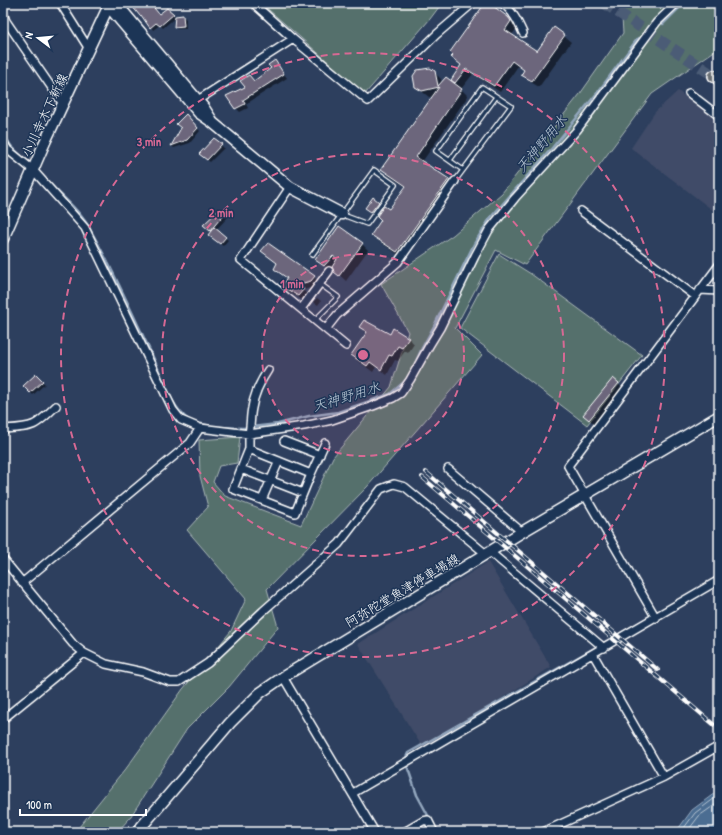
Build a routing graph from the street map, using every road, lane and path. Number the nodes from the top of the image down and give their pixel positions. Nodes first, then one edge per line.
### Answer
1 (60, 3) edge
2 (253, 3) edge
3 (473, 3) edge
4 (502, 3) edge
5 (677, 3) edge
6 (112, 4) edge
7 (3, 13) edge
8 (523, 33) dead end
9 (293, 39) junction
10 (89, 49) junction
11 (689, 93) dead end
12 (496, 96) junction
13 (198, 100) junction
14 (63, 104) junction
15 (719, 116) edge
16 (212, 122) junction
17 (3, 142) edge
18 (450, 160) junction
19 (33, 170) junction
20 (463, 170) junction
21 (455, 181) joint
22 (290, 187) junction
23 (581, 211) dead end
24 (342, 214) junction
25 (3, 239) edge
26 (312, 255) dead end
27 (719, 265) edge
28 (329, 271) dead end
29 (320, 284) junction
30 (719, 291) edge
31 (698, 293) junction
32 (301, 309) junction
33 (315, 320) junction
34 (326, 329) junction
35 (346, 346) dead end
36 (268, 370) dead end
37 (56, 406) dead end
38 (719, 416) edge
39 (200, 428) junction
40 (3, 429) edge
41 (249, 434) junction
42 (284, 441) dead end
43 (325, 443) dead end
44 (249, 448) junction
45 (320, 454) junction
46 (279, 461) junction
47 (448, 469) dead end
48 (241, 470) junction
49 (311, 474) junction
50 (270, 481) junction
51 (303, 493) junction
52 (584, 496) junction
53 (262, 500) junction
54 (522, 532) junction
55 (488, 553) junction
56 (3, 559) edge
57 (719, 580) edge
58 (22, 583) junction
59 (656, 618) junction
60 (604, 648) junction
61 (84, 653) junction
62 (593, 654) junction
63 (283, 677) junction
64 (3, 719) edge
65 (719, 746) edge
66 (664, 777) junction
67 (353, 793) junction
68 (137, 832) edge
69 (375, 832) edge
70 (404, 832) edge
71 (434, 832) edge
72 (543, 832) edge

1 - 10 street
2 - 9 street
3 - 9 street
4 - 8 street
5 - 41 street
6 - 10 main road, 小川寺木下新線
6 - 13 main road
6 - 16 main road
7 - 14 street
9 - 13 street
10 - 14 main road, 小川寺木下新線
11 - 15 street
12 - 18 lane
12 - 18 lane
12 - 20 lane
13 - 16 main road
14 - 19 main road, 小川寺木下新線
16 - 22 main road
17 - 19 street
18 - 20 lane
19 - 25 main road, 小川寺木下新線
19 - 39 street
20 - 21 lane
21 - 34 street
22 - 24 main road
22 - 32 street
23 - 31 street
24 - 24 lane
24 - 26 lane
27 - 31 street
28 - 29 street
29 - 32 street
29 - 33 lane
30 - 31 street
31 - 52 street
32 - 33 street
33 - 34 street
34 - 35 street
36 - 41 street
37 - 40 street
38 - 52 main road, 阿弥陀堂魚津停車場線
39 - 41 street
39 - 58 street
41 - 44 street
42 - 45 street
43 - 45 street
44 - 46 street
44 - 48 street
45 - 49 street
46 - 49 street
46 - 50 street
47 - 54 street
48 - 50 street
48 - 53 street
49 - 51 street
50 - 51 street
50 - 53 street
51 - 53 street
52 - 54 main road, 阿弥陀堂魚津停車場線
52 - 59 street
54 - 55 main road, 阿弥陀堂魚津停車場線
55 - 60 street
55 - 61 street
55 - 63 main road, 阿弥陀堂魚津停車場線
56 - 58 street
57 - 59 street
58 - 61 street
59 - 60 street
60 - 62 street
61 - 64 street
62 - 66 street
62 - 67 street
63 - 67 street
63 - 68 main road, 阿弥陀堂魚津停車場線
65 - 66 street
66 - 72 street
67 - 69 street
70 - 71 street

